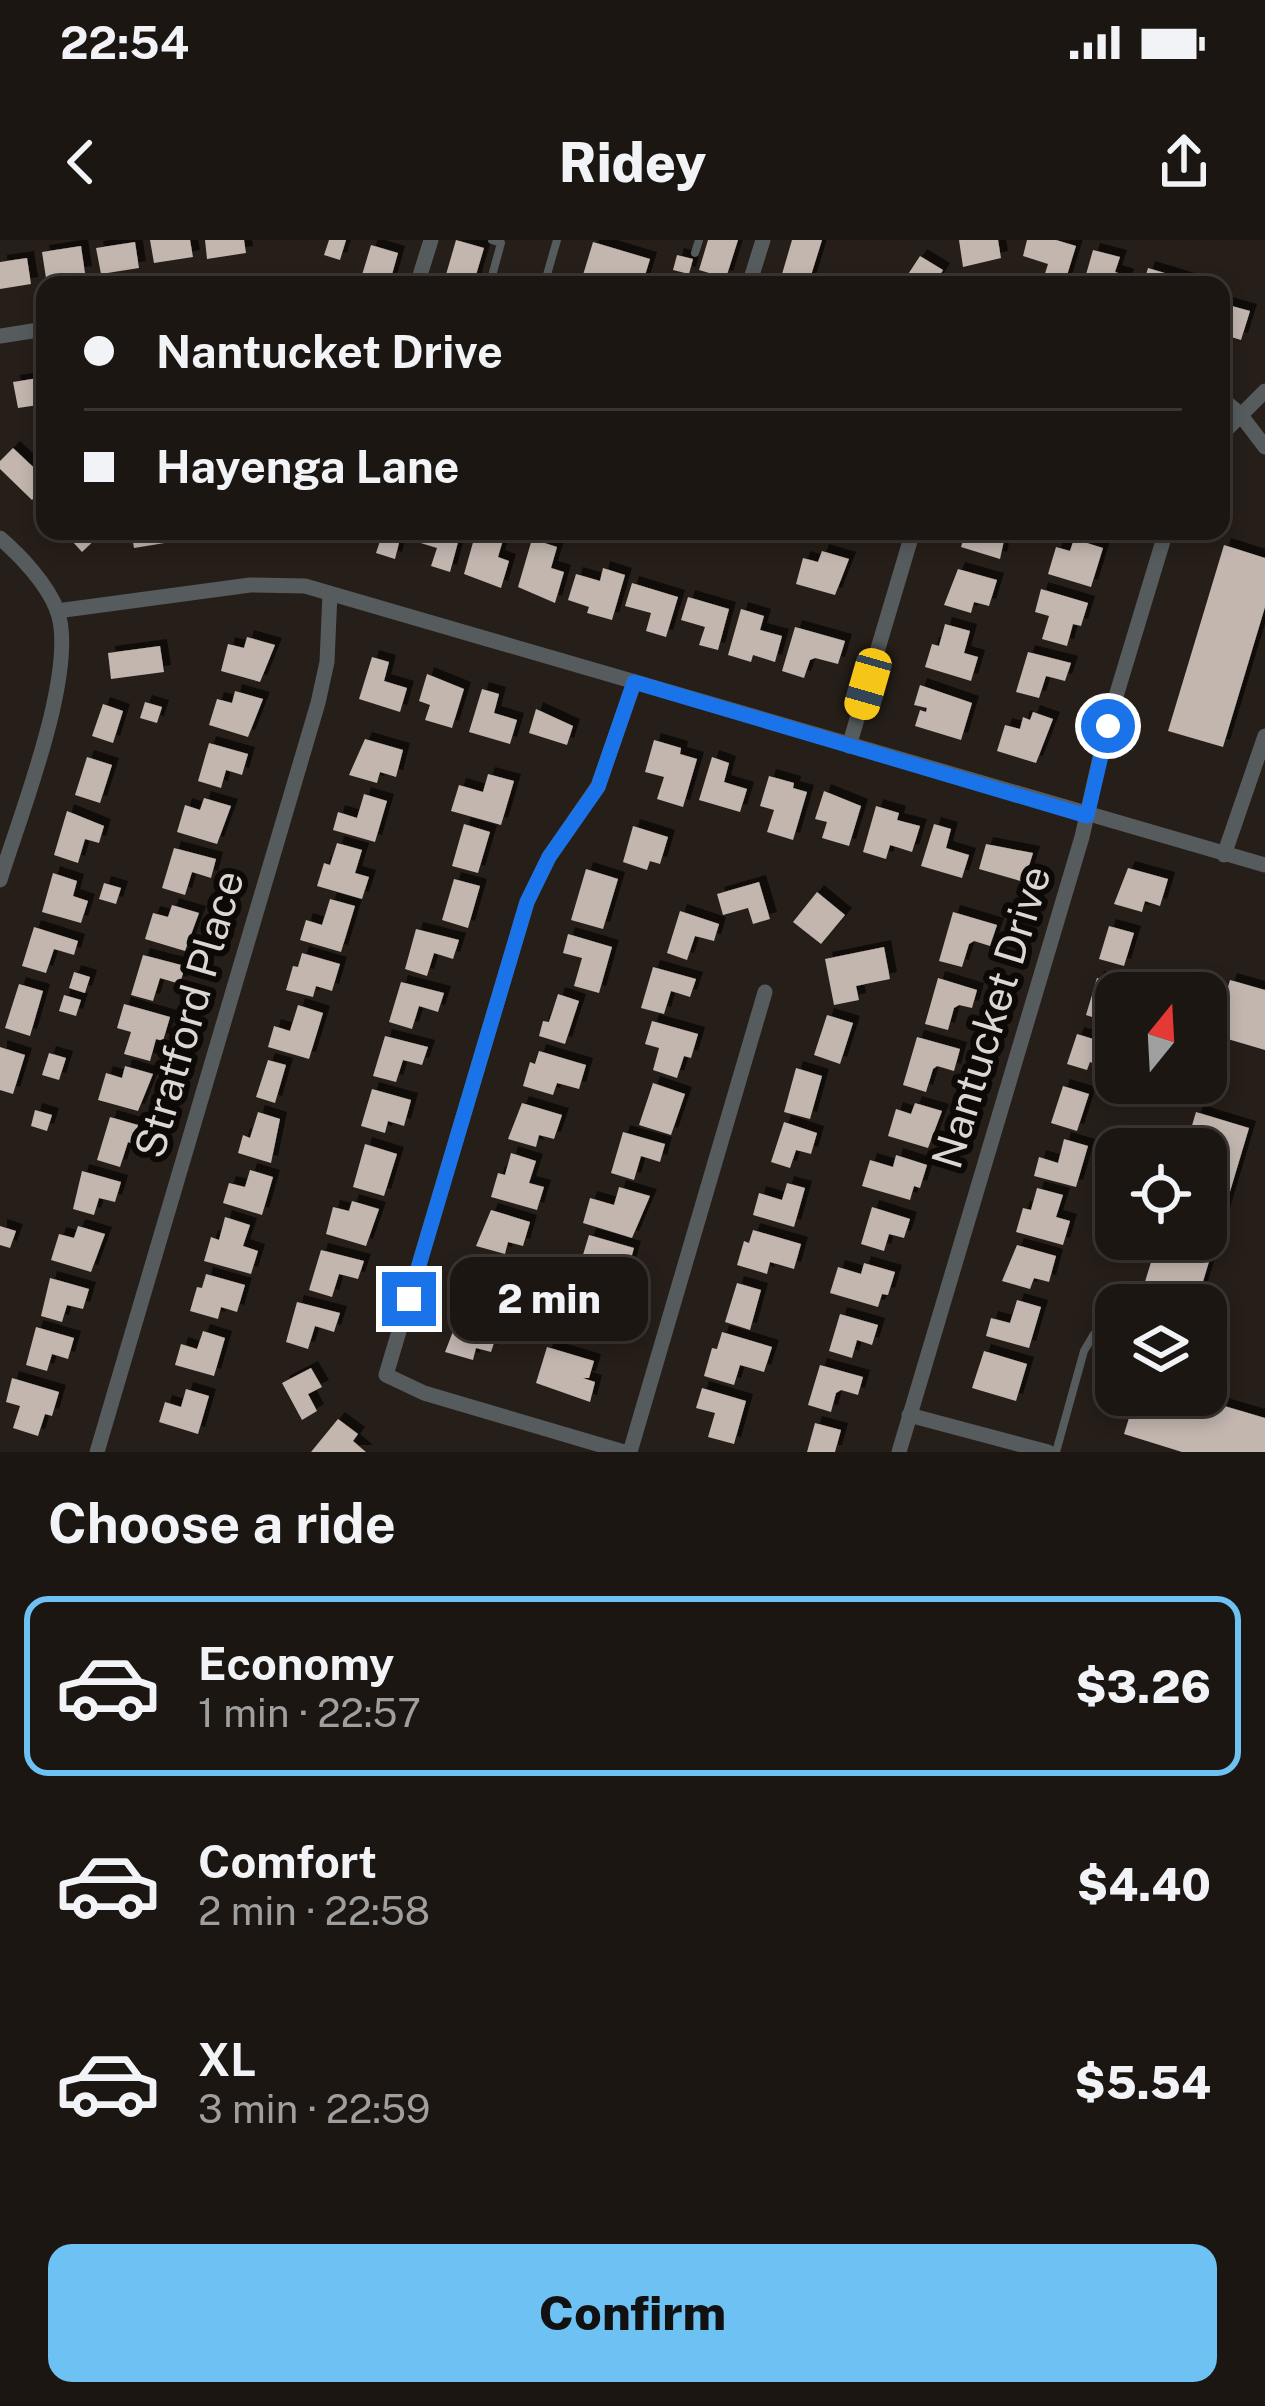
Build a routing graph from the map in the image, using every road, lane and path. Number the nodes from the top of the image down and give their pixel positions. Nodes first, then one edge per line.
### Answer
1 (431, 240) edge
2 (492, 240) edge
3 (557, 240) edge
4 (699, 240) edge
5 (763, 240) edge
6 (695, 253) dead end
7 (420, 276) edge
8 (492, 276) dead end
9 (547, 276) edge
10 (752, 276) edge
11 (36, 331) edge
12 (0, 337) edge
13 (1265, 391) edge
14 (1230, 406) edge
15 (1240, 414) junction
16 (1230, 425) edge
17 (1265, 447) edge
18 (0, 538) edge
19 (910, 540) edge
20 (1163, 540) edge
21 (330, 592) junction
22 (57, 611) junction
23 (634, 682) junction
24 (1265, 736) edge
25 (849, 746) junction
26 (1087, 816) junction
27 (1224, 855) junction
28 (1265, 865) edge
29 (0, 880) edge
30 (765, 992) dead end
31 (1095, 1334) edge
32 (909, 1415) junction
33 (97, 1452) edge
34 (627, 1452) edge
35 (898, 1452) edge
36 (1052, 1452) edge

1 - 7 street
2 - 8 lane
3 - 9 lane
4 - 6 lane
5 - 10 street
11 - 12 street
13 - 15 street
14 - 15 street
15 - 16 street
15 - 17 street
18 - 22 street
19 - 25 street
20 - 26 street, Nantucket Drive
21 - 22 street
21 - 23 street
21 - 33 street, Stratford Place
22 - 29 street
23 - 25 street
23 - 34 street
24 - 27 street
25 - 26 street
26 - 27 street
26 - 32 street, Nantucket Drive
27 - 28 street
30 - 34 street
31 - 36 lane
32 - 35 street, Nantucket Drive
32 - 36 street

